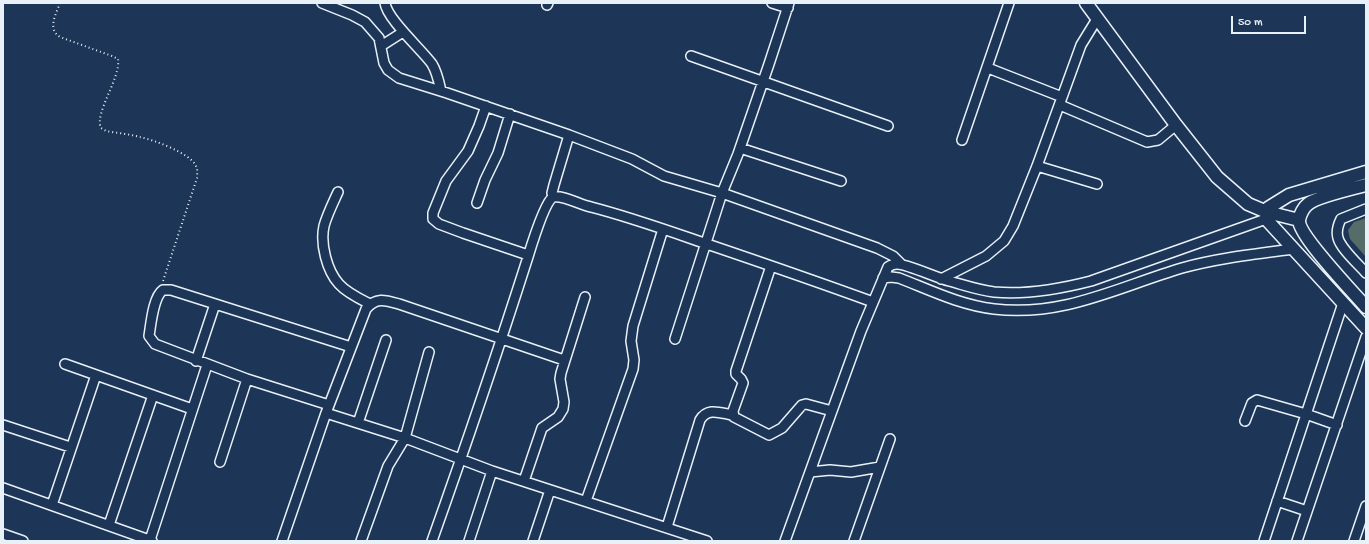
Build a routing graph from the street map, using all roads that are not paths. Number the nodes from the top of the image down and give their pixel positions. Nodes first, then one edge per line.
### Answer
1 (322, 3) edge
2 (385, 3) edge
3 (772, 3) edge
4 (1009, 3) edge
5 (1086, 3) edge
6 (788, 6) edge
7 (1097, 19) junction
8 (403, 32) junction
9 (382, 46) junction
10 (691, 56) dead end
11 (988, 68) junction
12 (763, 82) junction
13 (441, 91) junction
14 (1061, 101) junction
15 (486, 106) junction
16 (510, 114) junction
17 (1176, 125) junction
18 (888, 126) dead end
19 (569, 135) junction
20 (962, 140) dead end
21 (740, 148) junction
22 (1037, 166) junction
23 (1366, 172) edge
24 (841, 181) dead end
25 (1097, 184) dead end
26 (1366, 185) edge
27 (338, 192) dead end
28 (722, 193) junction
29 (553, 197) junction
30 (477, 204) dead end
31 (1366, 209) edge
32 (1266, 215) junction
33 (1299, 220) junction
34 (663, 229) junction
35 (706, 244) junction
36 (1293, 249) junction
37 (528, 255) junction
38 (901, 264) junction
39 (772, 266) junction
40 (1366, 273) edge
41 (883, 278) junction
42 (941, 279) junction
43 (585, 297) dead end
44 (873, 302) junction
45 (1343, 303) junction
46 (215, 304) junction
47 (370, 304) junction
48 (1366, 307) edge
49 (1366, 328) edge
50 (1366, 337) edge
51 (502, 338) junction
52 (675, 338) dead end
53 (386, 340) dead end
54 (351, 347) junction
55 (429, 352) dead end
56 (196, 360) junction
57 (564, 360) junction
58 (66, 364) dead end
59 (208, 365) junction
60 (96, 375) junction
61 (247, 379) junction
62 (153, 395) junction
63 (192, 409) junction
64 (327, 409) junction
65 (832, 411) junction
66 (1306, 414) junction
67 (733, 415) junction
68 (1245, 421) dead end
69 (358, 423) junction
70 (3, 425) edge
71 (1337, 425) junction
72 (405, 438) junction
73 (890, 439) dead end
74 (70, 447) junction
75 (461, 460) junction
76 (220, 462) dead end
77 (880, 467) junction
78 (492, 471) junction
79 (810, 472) junction
80 (524, 481) junction
81 (3, 488) edge
82 (550, 490) junction
83 (586, 501) junction
84 (1277, 501) junction
85 (52, 505) junction
86 (1366, 506) edge
87 (1307, 511) junction
88 (109, 525) junction
89 (667, 527) junction
90 (3, 534) edge
91 (683, 537) edge
92 (284, 540) edge
93 (23, 541) edge
94 (151, 541) edge
95 (361, 541) edge
96 (432, 541) edge
97 (469, 541) edge
98 (533, 541) edge
99 (707, 541) edge
100 (785, 541) edge
101 (854, 541) edge
102 (1264, 541) edge
103 (1297, 541) edge
104 (1354, 541) edge

1 - 9 street
2 - 8 street
3 - 6 street
4 - 11 street
5 - 7 street
6 - 12 street
7 - 14 street
7 - 17 street
8 - 9 street
8 - 13 street
9 - 13 street
10 - 12 street
11 - 14 street
11 - 20 street
12 - 18 street
12 - 21 street
13 - 15 street
14 - 17 street
14 - 22 street
15 - 16 street
15 - 37 street
16 - 19 street
16 - 30 street
17 - 32 street
19 - 28 street
19 - 29 street
21 - 24 street
21 - 28 street
22 - 25 street
22 - 42 street
23 - 32 street
26 - 33 street
27 - 47 street
28 - 35 street
28 - 38 street
29 - 34 street
29 - 37 street
31 - 40 street
32 - 33 street
32 - 36 street
32 - 42 street
33 - 48 street
34 - 35 street
34 - 83 street
35 - 39 street
35 - 52 street
36 - 41 street
36 - 45 street
37 - 51 street
38 - 41 street
38 - 42 street
39 - 44 street
39 - 67 street
41 - 44 street
43 - 57 street
44 - 65 street
45 - 49 street
45 - 66 street
46 - 54 street
46 - 56 street
46 - 56 street
47 - 51 street
47 - 54 street
50 - 71 street
51 - 57 street
51 - 75 street
53 - 69 street
54 - 64 street
55 - 72 street
56 - 59 street
57 - 80 street
58 - 60 street
59 - 61 street
59 - 63 street
60 - 62 street
60 - 74 street
61 - 64 street
61 - 76 street
62 - 63 street
62 - 88 street
63 - 94 street
64 - 69 street
64 - 92 street
65 - 67 street
65 - 79 street
66 - 68 street
66 - 71 street
66 - 84 street
67 - 89 street
69 - 72 street
70 - 74 street
71 - 87 street
72 - 75 street
72 - 95 street
73 - 77 street
74 - 85 street
75 - 78 street
75 - 96 street
77 - 79 street
77 - 101 street
78 - 80 street
78 - 97 street
79 - 100 street
80 - 82 street
81 - 85 street
82 - 83 street
82 - 98 street
83 - 89 street
84 - 87 street
84 - 102 street
85 - 88 street
86 - 104 street
87 - 103 street
88 - 94 street
89 - 91 street
90 - 93 street
91 - 99 street

